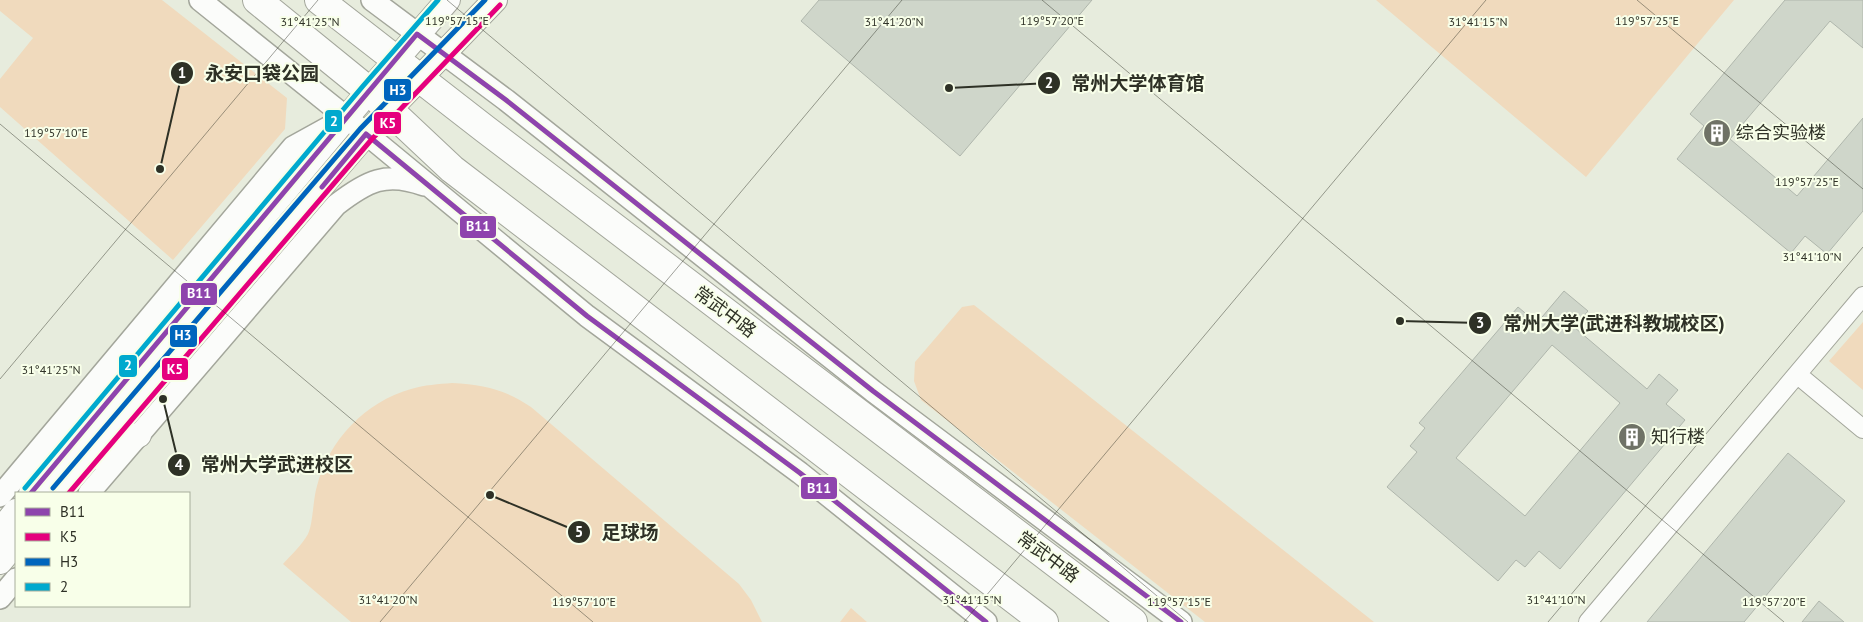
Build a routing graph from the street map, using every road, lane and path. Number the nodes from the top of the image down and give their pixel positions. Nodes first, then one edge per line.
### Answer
1 (200, 0) edge
2 (257, 0) edge
3 (319, 0) edge
4 (372, 0) edge
5 (448, 0) edge
6 (495, 0) edge
7 (417, 34) junction
8 (444, 54) junction
9 (396, 59) junction
10 (420, 78) junction
11 (369, 91) junction
12 (389, 110) junction
13 (347, 118) junction
14 (366, 134) junction
15 (431, 188) junction
16 (1863, 296) edge
17 (1798, 375) junction
18 (1863, 429) edge
19 (139, 435) junction
20 (86, 462) junction
21 (32, 492) edge
22 (60, 492) edge
23 (90, 492) edge
24 (0, 496) edge
25 (15, 512) edge
26 (0, 530) edge
27 (15, 544) edge
28 (0, 562) edge
29 (15, 580) edge
30 (0, 598) edge
31 (986, 622) edge
32 (1044, 622) edge
33 (1133, 622) edge
34 (1181, 622) edge
35 (1588, 622) edge

1 - 13 street
2 - 11 main road
3 - 9 main road, 常武中路
4 - 7 street
5 - 7 main road
6 - 8 main road
7 - 8 street
7 - 9 main road
8 - 10 main road
8 - 34 street
9 - 10 main road, 常武中路
9 - 11 main road
10 - 12 main road
10 - 33 main road, 常武中路
11 - 12 main road
11 - 13 main road
12 - 14 main road
12 - 32 main road
13 - 14 street
13 - 21 main road
13 - 24 street
14 - 15 street
14 - 20 main road
15 - 19 street
15 - 31 street
16 - 17 street
17 - 18 street
17 - 35 street
19 - 20 main road
19 - 23 street
20 - 22 main road
25 - 26 main road
27 - 28 main road
29 - 30 street

